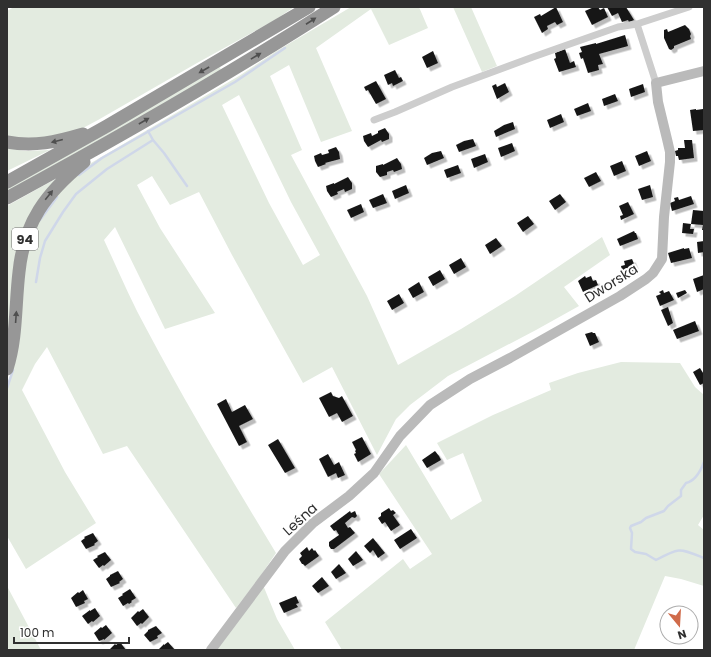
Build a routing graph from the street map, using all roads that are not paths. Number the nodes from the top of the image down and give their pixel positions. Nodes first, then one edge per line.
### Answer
1 (309, 7) edge
2 (334, 7) edge
3 (690, 7) edge
4 (637, 24) junction
5 (704, 71) edge
6 (656, 82) junction
7 (374, 120) dead end
8 (107, 126) junction
9 (110, 141) junction
10 (7, 142) edge
11 (7, 182) edge
12 (7, 198) edge
13 (7, 369) edge
14 (417, 418) joint
15 (211, 650) edge

1 -> 8 highway
9 -> 2 highway, 94
3 - 4 street
4 - 6 street
4 - 7 street
5 - 6 street
6 - 14 street, Dworska
8 -> 10 highway
8 - 11 highway
9 - 12 highway
13 -> 9 highway, 94
14 - 15 street, Leśna

